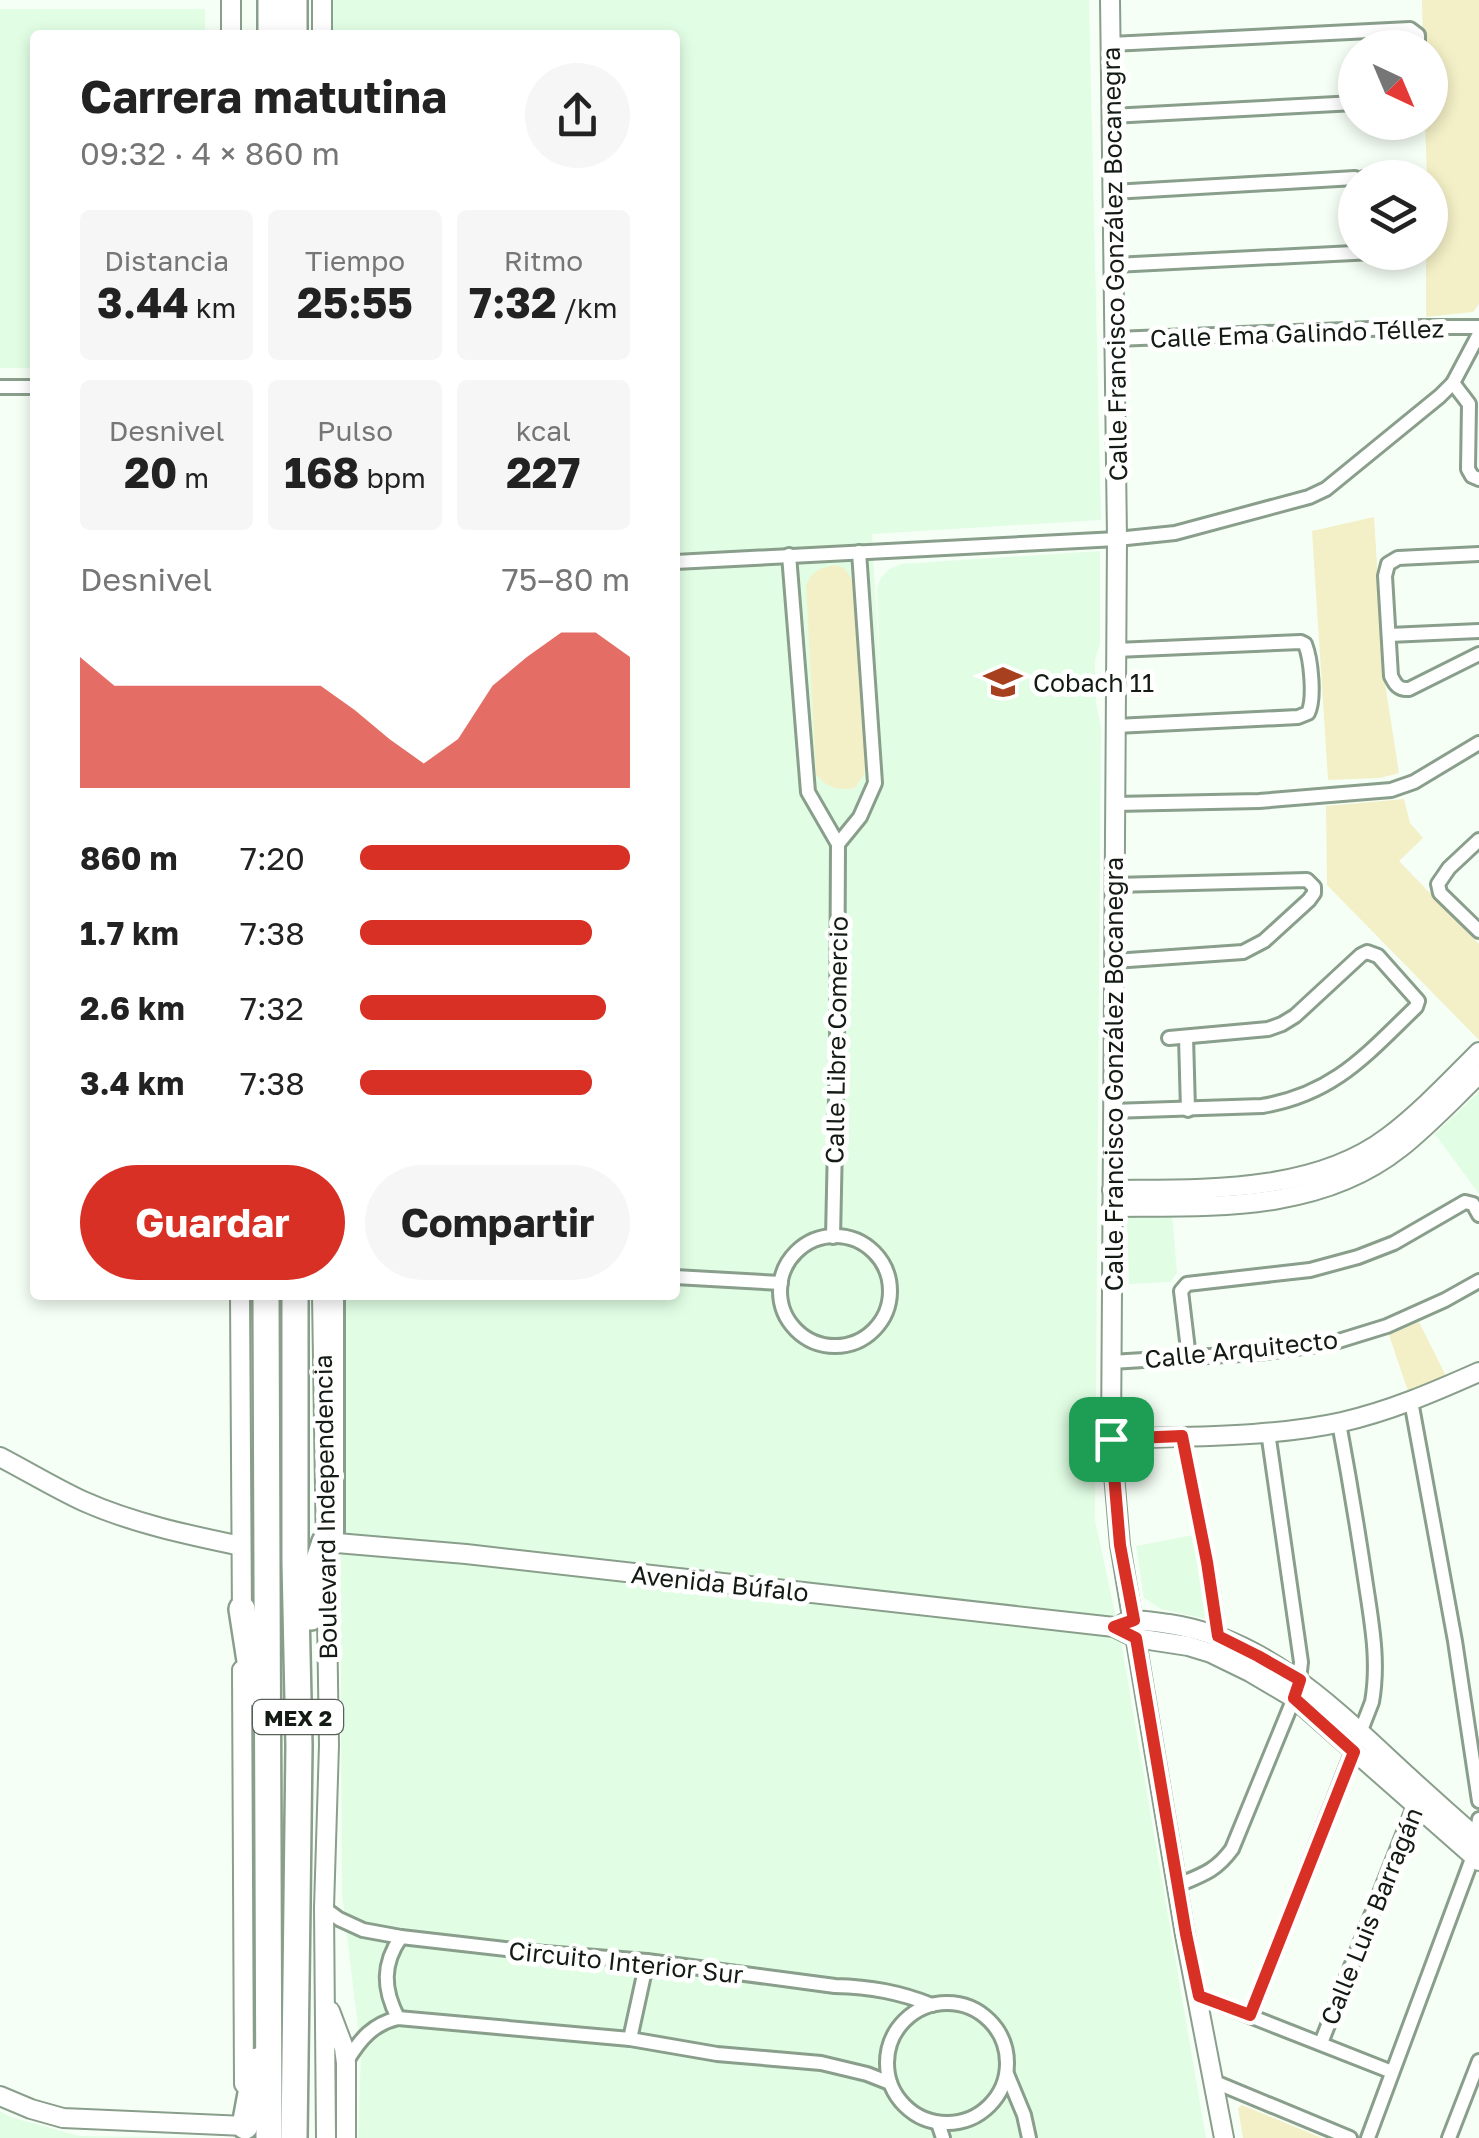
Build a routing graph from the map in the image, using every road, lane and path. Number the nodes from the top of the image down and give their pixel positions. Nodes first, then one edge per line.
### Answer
1 (231, 0) edge
2 (271, 0) edge
3 (294, 0) edge
4 (322, 0) edge
5 (1110, 0) edge
6 (231, 30) edge
7 (271, 30) edge
8 (294, 30) edge
9 (322, 30) edge
10 (1338, 33) edge
11 (1111, 44) junction
12 (1338, 104) edge
13 (1112, 116) junction
14 (1338, 179) edge
15 (1113, 192) junction
16 (1338, 254) edge
17 (1114, 266) junction
18 (1479, 331) edge
19 (1114, 338) junction
20 (1453, 384) junction
21 (0, 387) edge
22 (30, 387) edge
23 (1474, 404) edge
24 (1476, 477) edge
25 (1117, 539) junction
26 (858, 552) junction
27 (790, 554) junction
28 (1479, 554) edge
29 (680, 562) edge
30 (1479, 631) edge
31 (1389, 635) junction
32 (1116, 650) junction
33 (1479, 654) edge
34 (1116, 726) junction
35 (1479, 743) edge
36 (1115, 804) junction
37 (1479, 840) edge
38 (838, 844) junction
39 (1114, 884) junction
40 (1479, 930) edge
41 (1114, 961) junction
42 (1186, 1037) junction
43 (1169, 1038) dead end
44 (1479, 1052) edge
45 (1479, 1074) edge
46 (1112, 1110) junction
47 (1188, 1110) junction
48 (1324, 1181) junction
49 (1112, 1199) junction
50 (1479, 1214) edge
51 (833, 1236) junction
52 (680, 1277) edge
53 (1479, 1281) edge
54 (780, 1283) junction
55 (240, 1300) edge
56 (266, 1300) edge
57 (296, 1300) edge
58 (322, 1300) edge
59 (337, 1300) edge
60 (1189, 1358) junction
61 (1111, 1362) junction
62 (1479, 1372) edge
63 (1411, 1402) junction
64 (1339, 1422) junction
65 (1268, 1432) junction
66 (1182, 1436) junction
67 (1111, 1439) junction
68 (0, 1457) edge
69 (331, 1488) junction
70 (331, 1542) junction
71 (241, 1546) junction
72 (242, 1609) junction
73 (1135, 1629) junction
74 (1218, 1636) junction
75 (1297, 1689) junction
76 (1360, 1732) junction
77 (299, 1746) junction
78 (1354, 1752) junction
79 (268, 1774) junction
80 (1418, 1797) junction
81 (1479, 1801) edge
82 (1477, 1843) edge
83 (1178, 1885) junction
84 (324, 1908) junction
85 (402, 1938) junction
86 (646, 1960) junction
87 (268, 1996) junction
88 (1199, 1996) junction
89 (325, 1998) junction
90 (932, 2005) junction
91 (1250, 2015) junction
92 (398, 2018) junction
93 (630, 2039) junction
94 (1321, 2044) junction
95 (1479, 2060) edge
96 (346, 2063) junction
97 (294, 2070) junction
98 (1392, 2072) junction
99 (1007, 2074) junction
100 (1215, 2082) junction
101 (890, 2083) junction
102 (0, 2096) edge
103 (938, 2122) junction
104 (245, 2132) edge
105 (268, 2138) edge
106 (294, 2138) edge
107 (309, 2138) edge
108 (326, 2138) edge
109 (346, 2138) edge
110 (943, 2138) edge
111 (1029, 2138) edge
112 (1224, 2138) edge
113 (1350, 2138) edge
114 (1368, 2138) edge
115 (1449, 2138) edge

1 - 6 main road
2 - 7 highway
3 - 8 highway
4 - 9 main road
5 - 11 main road, Calle Francisco González Bocanegra
10 - 11 street
11 - 13 main road, Calle Francisco González Bocanegra
12 - 13 street
13 - 15 main road, Calle Francisco González Bocanegra
14 - 15 street
15 - 17 main road, Calle Francisco González Bocanegra
16 - 17 street
17 - 19 main road, Calle Francisco González Bocanegra
18 - 19 street, Calle Ema Galindo Téllez
18 - 20 street
19 - 25 main road, Calle Francisco González Bocanegra
20 - 23 street
20 - 25 street
21 - 22 street
23 - 24 street
25 - 26 street
25 - 32 main road, Calle Francisco González Bocanegra
26 - 27 street
26 - 38 street
27 - 29 street
27 - 38 street
28 - 31 street
30 - 31 street
31 - 33 street
32 - 34 main road, Calle Francisco González Bocanegra
32 - 34 street
34 - 36 main road, Calle Francisco González Bocanegra
35 - 36 street
36 - 39 main road, Calle Francisco González Bocanegra
37 - 40 street
38 - 51 street, Calle Libre Comercio
39 - 41 main road, Calle Francisco González Bocanegra
39 - 41 street
41 - 46 main road, Calle Francisco González Bocanegra
42 - 43 street
42 - 47 street
42 - 47 street
44 - 48 main road
45 - 48 main road
46 - 47 street
46 - 49 main road, Calle Francisco González Bocanegra
48 - 49 main road
49 - 61 main road, Calle Francisco González Bocanegra
50 - 60 street
51 - 54 street
51 - 54 street
52 - 54 street
53 - 60 street, Calle Arquitecto
55 - 71 main road
56 - 79 highway, MEX 2
57 - 77 highway, MEX 2
58 - 69 main road, Boulevard Independencia
59 - 69 street
60 - 61 street, Calle Arquitecto
61 - 67 main road, Calle Francisco González Bocanegra
62 - 63 main road
63 - 64 main road
63 - 81 street
64 - 65 main road
64 - 76 street
65 - 66 main road
65 - 75 street
66 - 67 main road
66 - 74 street
67 - 73 main road, Calle Francisco González Bocanegra
68 - 71 main road
69 - 70 main road, Boulevard Independencia
70 - 73 main road, Avenida Búfalo
70 - 77 highway
70 - 84 main road, Boulevard Independencia / MEX 2
71 - 72 main road, MEX 2
72 - 79 highway
72 - 104 main road, MEX 2
73 - 74 main road
73 - 75 main road
73 - 83 main road, Calle Francisco González Bocanegra
74 - 75 main road
75 - 76 main road
75 - 78 main road
75 - 83 street
76 - 78 street
76 - 80 main road
77 - 97 highway, MEX 2
78 - 80 main road
78 - 91 street
79 - 87 highway, MEX 2
80 - 82 main road
80 - 94 street, Calle Luis Barragán
82 - 98 street
83 - 88 main road, Calle Francisco González Bocanegra
84 - 85 street, Circuito Interior Sur
84 - 89 main road, Boulevard Independencia / MEX 2
85 - 86 street, Circuito Interior Sur
85 - 92 street
86 - 90 street, Circuito Interior Sur
86 - 93 street
87 - 104 highway
87 - 105 highway, MEX 2
88 - 91 street
88 - 100 main road, Calle Francisco González Bocanegra
89 - 96 main road
89 - 108 main road, Boulevard Independencia / MEX 2
90 - 99 street
90 - 101 street
91 - 94 street
92 - 93 street
92 - 96 street
93 - 101 street
94 - 98 street
95 - 115 street
96 - 109 main road
97 - 106 highway, MEX 2
97 - 107 highway
98 - 114 street
99 - 103 street
99 - 111 street
100 - 112 main road, Calle Francisco González Bocanegra
100 - 113 street
101 - 103 street
102 - 104 main road
103 - 110 street

